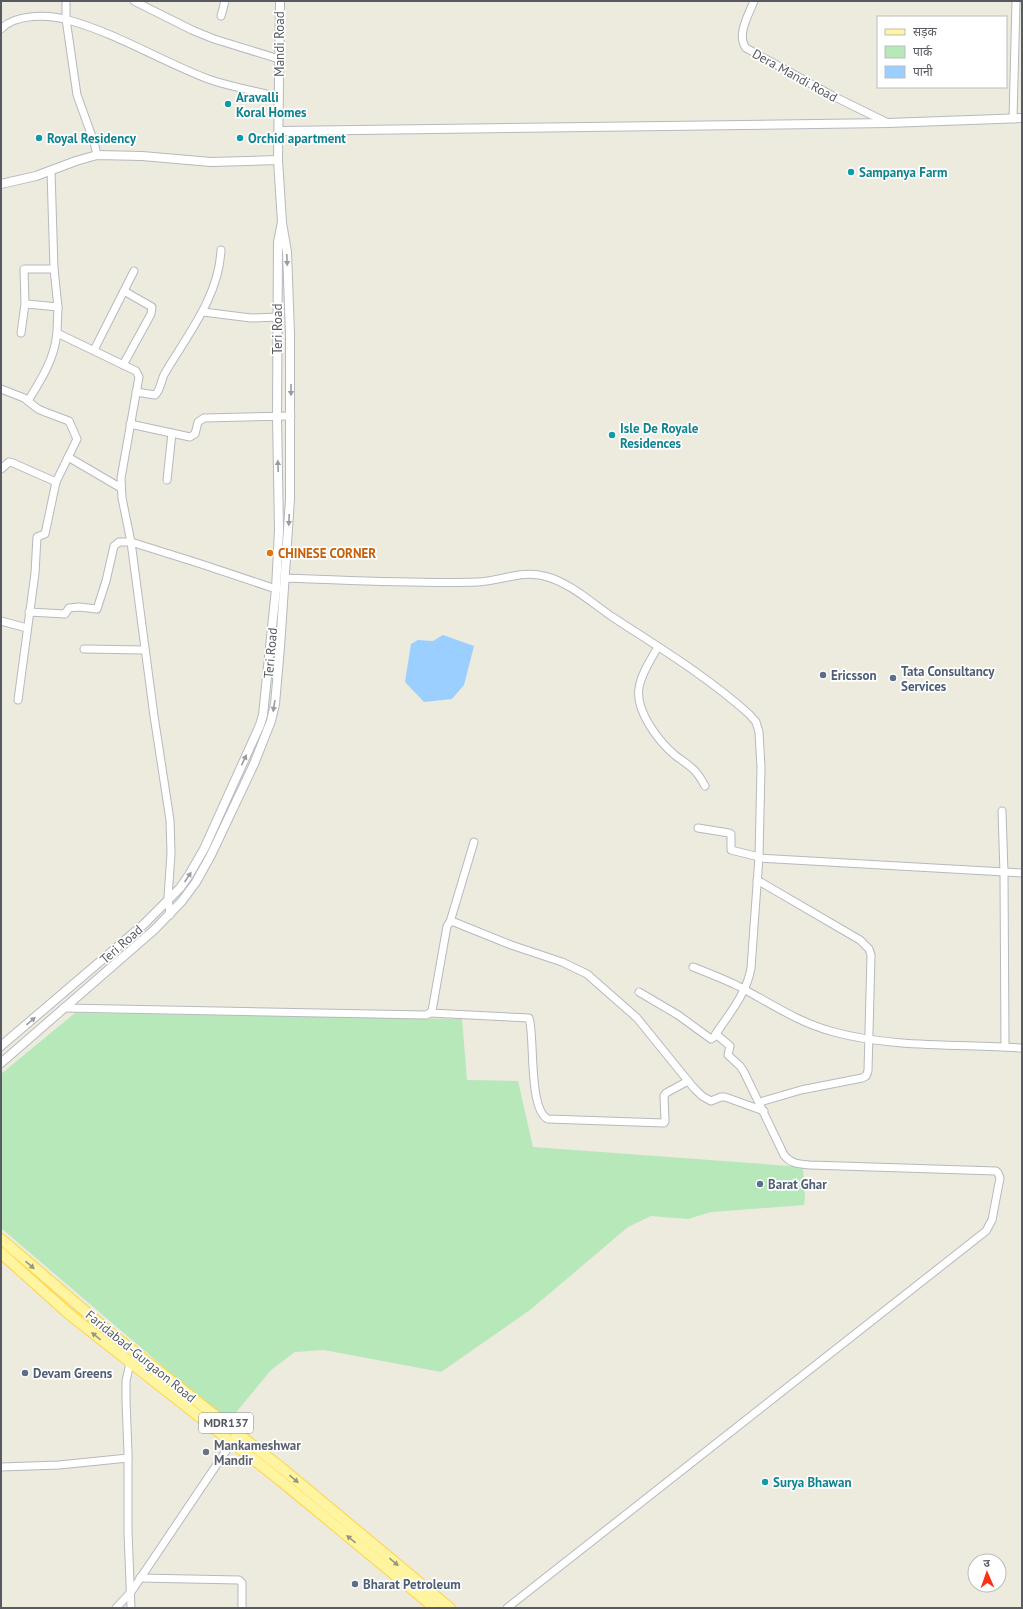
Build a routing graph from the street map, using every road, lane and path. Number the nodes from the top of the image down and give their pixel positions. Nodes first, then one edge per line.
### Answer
1 (66, 1) edge
2 (134, 1) edge
3 (226, 1) edge
4 (280, 1) edge
5 (754, 1) edge
6 (1016, 1) edge
7 (221, 16) dead end
8 (66, 19) junction
9 (1, 29) edge
10 (279, 59) junction
11 (279, 97) junction
12 (1022, 118) edge
13 (1012, 119) junction
14 (888, 123) junction
15 (280, 131) junction
16 (97, 155) junction
17 (278, 160) junction
18 (51, 171) junction
19 (1, 184) edge
20 (282, 222) junction
21 (221, 250) dead end
22 (54, 269) junction
23 (134, 271) dead end
24 (124, 291) junction
25 (27, 304) dead end
26 (58, 307) junction
27 (203, 312) junction
28 (278, 317) junction
29 (21, 333) dead end
30 (57, 333) junction
31 (94, 350) junction
32 (124, 365) junction
33 (1, 389) edge
34 (136, 392) junction
35 (28, 401) junction
36 (277, 416) junction
37 (291, 416) junction
38 (130, 424) junction
39 (172, 433) junction
40 (68, 457) junction
41 (1, 469) edge
42 (167, 480) dead end
43 (56, 482) junction
44 (121, 488) junction
45 (131, 542) junction
46 (285, 578) junction
47 (276, 589) junction
48 (274, 608) junction
49 (283, 609) junction
50 (29, 612) junction
51 (1, 621) edge
52 (27, 628) junction
53 (658, 647) junction
54 (84, 649) dead end
55 (145, 650) junction
56 (18, 700) dead end
57 (705, 786) dead end
58 (1002, 811) dead end
59 (698, 828) dead end
60 (474, 842) dead end
61 (759, 857) junction
62 (1004, 873) junction
63 (1022, 873) edge
64 (757, 880) junction
65 (168, 898) junction
66 (170, 915) junction
67 (450, 922) junction
68 (693, 967) dead end
69 (744, 990) junction
70 (639, 992) dead end
71 (65, 1008) junction
72 (430, 1014) junction
73 (716, 1035) junction
74 (870, 1039) junction
75 (1, 1046) edge
76 (1005, 1047) junction
77 (1022, 1048) edge
78 (1, 1063) edge
79 (688, 1082) junction
80 (760, 1102) junction
81 (764, 1111) junction
82 (1, 1239) edge
83 (1, 1254) edge
84 (130, 1363) junction
85 (235, 1438) junction
86 (128, 1458) junction
87 (1, 1467) edge
88 (140, 1578) junction
89 (131, 1592) junction
90 (129, 1607) edge
91 (116, 1608) edge
92 (242, 1608) edge
93 (435, 1608) edge
94 (450, 1608) edge
95 (507, 1608) edge

1 - 8 street
2 - 10 street
3 - 7 street
4 - 10 street, Mandi Road
5 - 14 street, Dera Mandi Road
6 - 13 street
8 - 9 street
8 - 11 street
8 - 16 street
10 - 11 street, Mandi Road
11 - 15 street, Mandi Road
12 - 13 street
13 - 14 street
14 - 15 street
15 - 17 street, Mandi Road
16 - 17 street
16 - 18 street
17 - 20 street, Teri Road
18 - 19 street
18 - 22 street
20 - 28 street, Teri Road
20 -> 37 street
21 - 27 street
22 - 26 street
22 - 29 street
23 - 24 street
24 - 31 street
24 - 32 street
25 - 26 street
26 - 30 street
27 - 28 street
27 - 34 street
28 - 36 street, Teri Road
30 - 31 street
30 - 35 street
31 - 32 street
32 - 34 street
33 - 35 street
34 - 38 street
35 - 40 street
36 - 37 street
36 - 39 street
47 -> 36 street, Teri Road
37 -> 46 street
38 - 39 street
38 - 44 street
39 - 42 street
40 - 43 street
40 - 44 street
41 - 43 street
43 - 50 street
44 - 45 street
45 - 47 street
45 - 50 street
45 - 55 street
46 - 49 street
46 - 53 street
47 - 48 street, Teri Road
48 - 49 street
65 -> 48 street, Teri Road
49 -> 66 street
50 - 52 street
51 - 52 street
52 - 56 street
53 - 57 street
53 - 61 street
54 - 55 street
55 - 65 street
58 - 62 street
59 - 61 street
60 - 67 street
61 - 62 street
61 - 64 street
62 - 63 street
62 - 76 street
64 - 69 street
64 - 74 street
65 - 66 street
75 -> 65 street, Teri Road
66 - 71 street
67 - 72 street
67 - 79 street
68 - 69 street
69 - 73 street
69 - 74 street
70 - 73 street
71 - 72 street
71 - 78 street
72 - 79 street
73 - 80 street
74 - 76 street
74 - 80 street
76 - 77 street
79 - 81 street
80 - 81 street
81 - 95 street
82 -> 85 main road, Faridabad-Gurgaon Road / MDR137
84 -> 83 main road, Faridabad-Gurgaon Road / MDR137
84 - 85 main road, Faridabad-Gurgaon Road / MDR137
84 - 86 street
85 - 88 street
93 -> 85 main road, Faridabad-Gurgaon Road / MDR137
85 -> 94 main road, Faridabad-Gurgaon Road / MDR137
86 - 87 street
86 - 89 street
88 - 89 street
88 - 92 street
89 - 90 street
89 - 91 street

